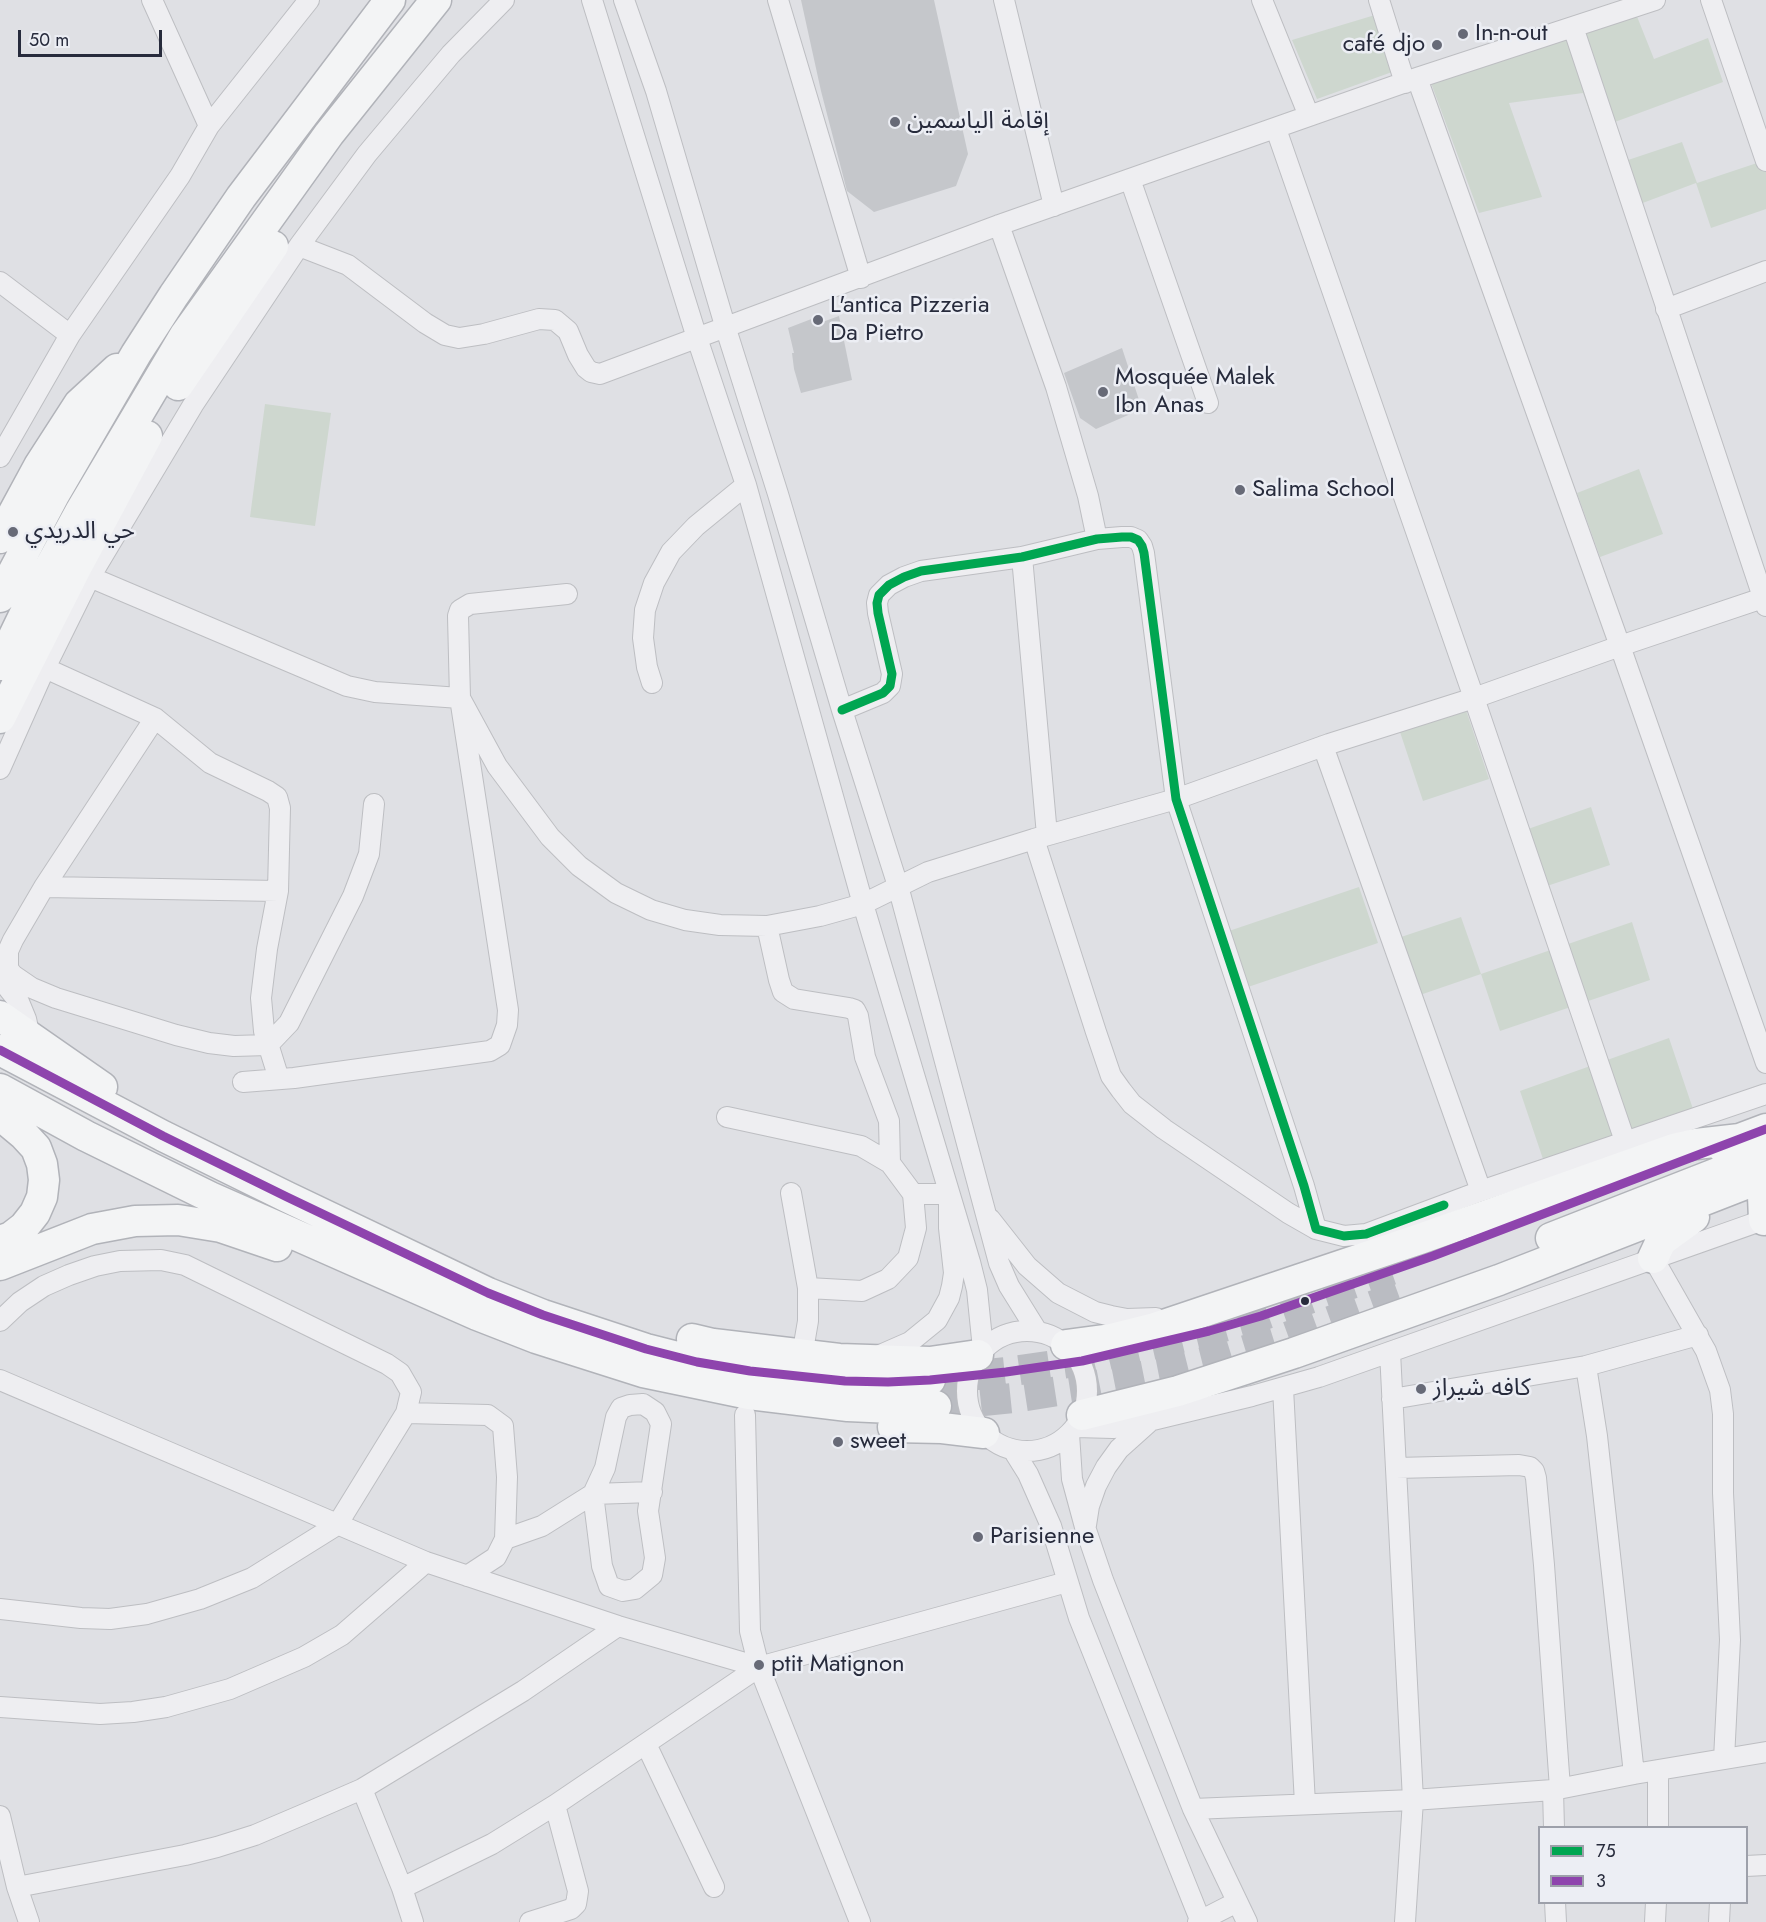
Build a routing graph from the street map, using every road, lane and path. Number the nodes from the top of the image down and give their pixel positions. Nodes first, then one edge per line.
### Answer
1 (152, 0) edge
2 (309, 0) edge
3 (390, 0) edge
4 (436, 0) edge
5 (504, 0) edge
6 (592, 0) edge
7 (624, 0) edge
8 (778, 0) edge
9 (1004, 0) edge
10 (1262, 0) edge
11 (1378, 0) edge
12 (1655, 0) edge
13 (1711, 0) edge
14 (1573, 27) junction
15 (1411, 80) junction
16 (1309, 116) junction
17 (209, 126) junction
18 (1276, 129) junction
19 (319, 147) junction
20 (1766, 160) edge
21 (1131, 179) junction
22 (1054, 206) junction
23 (999, 225) junction
24 (300, 246) junction
25 (1766, 271) edge
26 (861, 278) junction
27 (0, 282) edge
28 (1666, 309) junction
29 (726, 329) junction
30 (70, 335) junction
31 (697, 338) junction
32 (136, 354) junction
33 (1208, 402) dead end
34 (0, 457) edge
35 (746, 485) junction
36 (19, 501) junction
37 (0, 526) edge
38 (0, 538) edge
39 (1097, 539) junction
40 (1022, 557) junction
41 (90, 577) junction
42 (567, 594) dead end
43 (0, 597) edge
44 (1765, 600) edge
45 (1620, 646) junction
46 (0, 665) edge
47 (45, 668) junction
48 (652, 683) dead end
49 (460, 698) junction
50 (1474, 698) junction
51 (842, 710) junction
52 (0, 718) edge
53 (155, 718) junction
54 (1323, 746) junction
55 (0, 769) edge
56 (1176, 799) junction
57 (374, 804) dead end
58 (1040, 837) junction
59 (898, 886) junction
60 (44, 887) junction
61 (278, 891) junction
62 (863, 904) junction
63 (767, 926) junction
64 (0, 978) edge
65 (0, 1016) edge
66 (30, 1037) junction
67 (268, 1045) junction
68 (0, 1050) edge
69 (1766, 1063) edge
70 (279, 1079) junction
71 (243, 1082) dead end
72 (0, 1089) edge
73 (1766, 1094) edge
74 (0, 1115) edge
75 (727, 1117) dead end
76 (1753, 1134) edge
77 (163, 1136) junction
78 (1625, 1141) junction
79 (1766, 1154) edge
80 (890, 1163) junction
81 (1766, 1176) edge
82 (1766, 1184) edge
83 (1482, 1191) junction
84 (791, 1193) dead end
85 (913, 1194) junction
86 (949, 1194) junction
87 (1707, 1200) junction
88 (986, 1214) junction
89 (1765, 1219) edge
90 (1316, 1229) junction
91 (0, 1241) edge
92 (413, 1257) junction
93 (1653, 1258) junction
94 (0, 1265) edge
95 (808, 1288) junction
96 (427, 1292) junction
97 (477, 1314) junction
98 (1195, 1314) junction
99 (0, 1321) edge
100 (1038, 1331) junction
101 (1698, 1335) junction
102 (1066, 1345) junction
103 (980, 1352) junction
104 (1390, 1352) junction
105 (802, 1356) junction
106 (861, 1360) junction
107 (1586, 1365) junction
108 (0, 1380) edge
109 (1283, 1388) junction
110 (1392, 1398) junction
111 (406, 1413) junction
112 (746, 1415) junction
113 (1151, 1421) junction
114 (1075, 1425) junction
115 (984, 1433) junction
116 (1013, 1450) junction
117 (1396, 1468) junction
118 (652, 1492) junction
119 (593, 1494) junction
120 (337, 1525) junction
121 (1085, 1527) junction
122 (505, 1539) junction
123 (426, 1562) junction
124 (467, 1576) junction
125 (1067, 1582) junction
126 (0, 1609) edge
127 (618, 1626) junction
128 (759, 1667) junction
129 (0, 1707) edge
130 (646, 1744) junction
131 (1766, 1752) edge
132 (1724, 1759) junction
133 (1658, 1770) junction
134 (1634, 1774) junction
135 (362, 1789) junction
136 (1556, 1789) junction
137 (1413, 1800) junction
138 (1305, 1804) junction
139 (555, 1805) junction
140 (1193, 1809) junction
141 (0, 1816) edge
142 (1554, 1826) edge
143 (1658, 1826) edge
144 (1766, 1864) edge
145 (1748, 1866) edge
146 (17, 1887) junction
147 (714, 1887) dead end
148 (402, 1888) junction
149 (1238, 1902) junction
150 (1555, 1904) edge
151 (1656, 1904) edge
152 (1720, 1904) edge
153 (29, 1922) edge
154 (413, 1922) edge
155 (530, 1922) edge
156 (860, 1922) edge
157 (1200, 1922) edge
158 (1247, 1922) edge
159 (1405, 1922) edge
160 (1556, 1922) edge
161 (1655, 1922) edge
162 (1719, 1922) edge

1 - 17 street
2 - 17 street
3 - 32 highway
4 - 19 highway
5 - 24 street
6 - 31 street
7 - 29 street
8 - 26 street
9 - 22 street
10 - 16 street
11 - 15 street
12 - 14 street
13 - 20 street
14 - 15 street
14 - 28 street
15 - 16 street
15 - 45 street
16 - 18 street
17 - 30 street
18 - 21 street
18 - 50 street
19 - 46 highway
19 - 52 highway
21 - 22 street
21 - 33 street
22 - 23 street
23 - 26 street
23 - 39 street
24 - 31 street
24 - 41 street
25 - 28 street
26 - 29 street
27 - 30 street
28 - 44 street
29 - 31 street
29 - 51 street
30 - 34 street
31 - 35 street
32 - 36 highway
32 - 43 highway
35 - 48 street
35 - 62 street
36 - 37 highway
36 - 38 highway
39 - 40 street
39 - 56 street
40 - 51 street
40 - 58 street
41 - 47 street
41 - 49 street
42 - 49 street
44 - 45 street
45 - 50 street
45 - 69 street
47 - 53 street
47 - 55 street
49 - 63 street
49 - 70 street
50 - 54 street
50 - 78 street
51 - 59 street
53 - 60 street
53 - 61 street
54 - 56 street
54 - 83 street
56 - 58 street
56 - 90 street
57 - 67 street
58 - 59 street
58 - 90 street
59 - 62 street
59 - 88 street
60 - 61 street
60 - 67 street
61 - 67 street
62 - 63 street
62 - 86 street
63 - 80 street
64 - 66 street
65 - 66 highway
66 - 77 highway
67 - 70 street
68 - 77 highway
70 - 71 street
72 - 96 highway
73 - 78 street
74 - 91 highway
75 - 80 street
76 - 79 highway
76 - 98 highway
77 - 92 highway
78 - 83 street
80 - 85 street
81 - 87 highway
82 - 89 highway
83 - 90 street
84 - 95 street
85 - 86 street
85 - 95 street
86 - 103 street
86 - 106 street
87 - 93 highway
87 - 114 highway
88 - 98 street
88 - 100 street
89 - 93 street
92 - 97 highway
92 - 105 highway
93 - 101 street
93 - 104 street
94 - 96 highway
95 - 105 street
96 - 97 highway
97 - 112 highway
98 - 102 highway
99 - 111 street
100 - 102 street
100 - 103 street
101 - 107 street
101 - 132 street
102 - 114 street
103 - 106 highway
103 - 115 street
104 - 109 street
104 - 110 street
105 - 106 highway
107 - 110 street
107 - 134 street
108 - 120 street
109 - 113 street
109 - 138 street
110 - 117 street
111 - 120 street
111 - 122 street
112 - 115 highway
112 - 128 street
113 - 114 street
113 - 121 street
114 - 116 street
114 - 121 street
115 - 116 street
116 - 125 street
117 - 136 street
117 - 137 street
118 - 119 street
118 - 119 street
118 - 119 street
119 - 122 street
120 - 123 street
120 - 126 street
121 - 140 street
122 - 124 street
123 - 124 street
123 - 129 street
124 - 127 street
125 - 128 street
125 - 157 street
127 - 128 street
127 - 135 street
128 - 130 street
128 - 156 street
130 - 139 street
130 - 147 street
131 - 132 street
132 - 133 street
133 - 134 street
133 - 143 street
134 - 136 street
135 - 146 street
135 - 148 street
136 - 137 street
136 - 142 street
137 - 138 street
137 - 159 street
138 - 140 street
139 - 148 street
139 - 155 street
140 - 149 street
141 - 146 street
144 - 145 street
146 - 153 street
148 - 154 street
149 - 157 street
149 - 158 street
150 - 160 street
151 - 161 street
152 - 162 street

